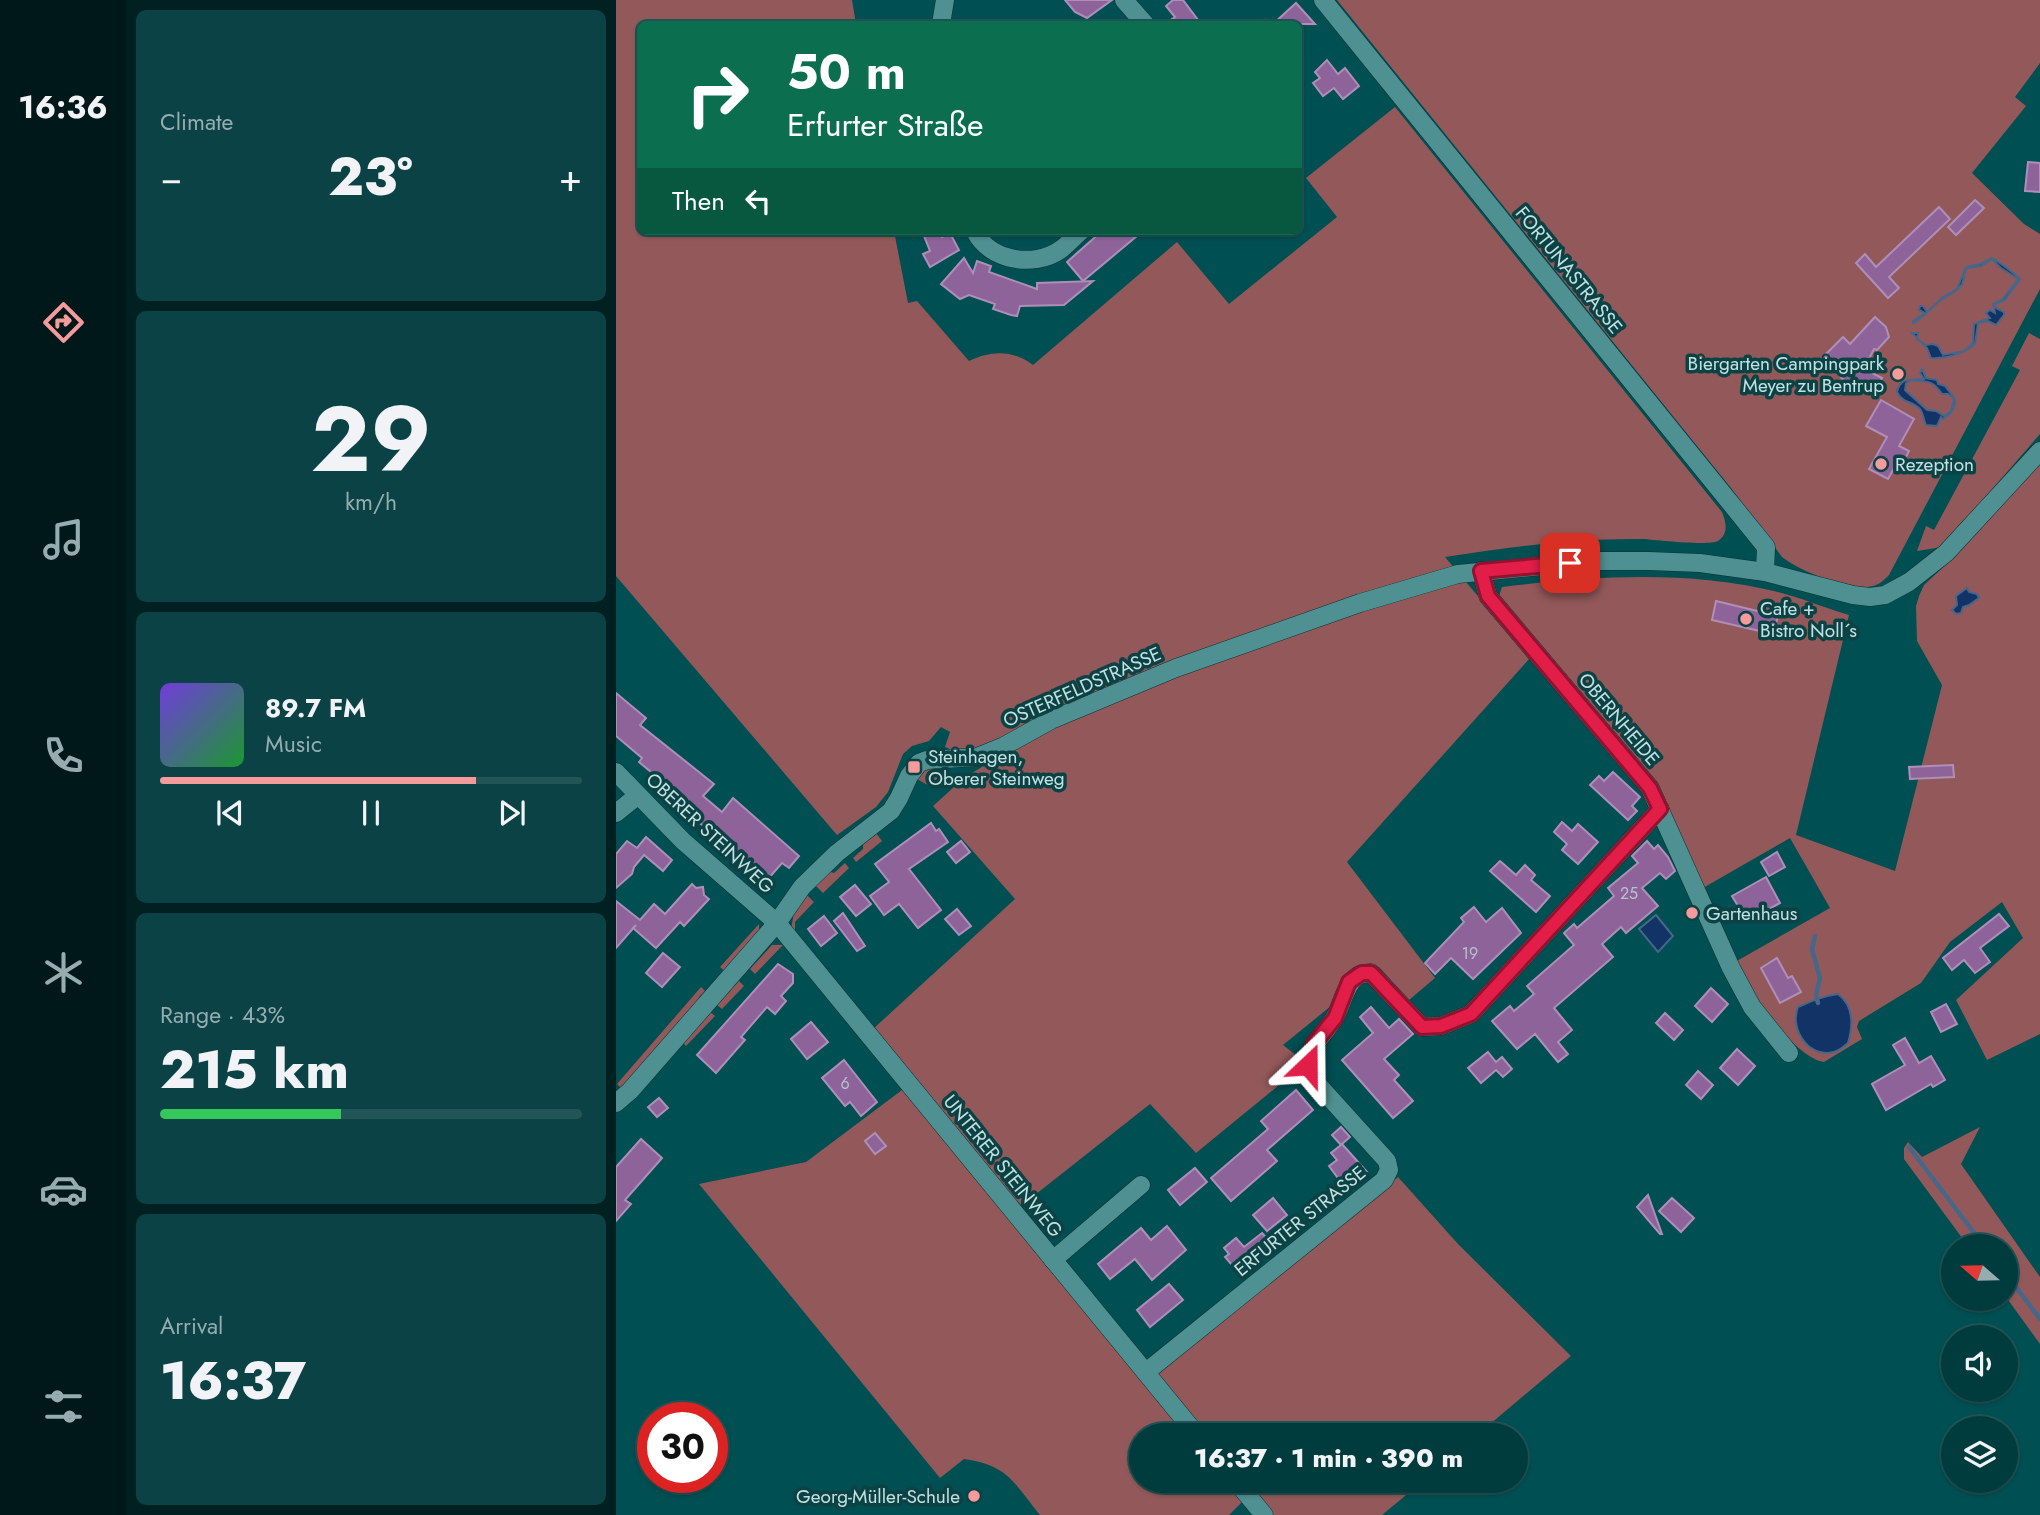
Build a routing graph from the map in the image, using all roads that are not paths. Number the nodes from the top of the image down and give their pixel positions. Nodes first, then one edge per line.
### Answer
1 (945, 0) edge
2 (1124, 0) edge
3 (1323, 0) edge
4 (942, 21) edge
5 (1142, 21) edge
6 (977, 235) edge
7 (1077, 235) edge
8 (2040, 451) edge
9 (1481, 571) junction
10 (1765, 572) junction
11 (616, 772) edge
12 (637, 796) junction
13 (1660, 809) junction
14 (616, 813) edge
15 (777, 923) junction
16 (1789, 1053) dead end
17 (616, 1103) edge
18 (1141, 1185) dead end
19 (1053, 1259) junction
20 (1146, 1372) junction
21 (1187, 1423) edge
22 (1246, 1493) edge
23 (1264, 1515) edge

1 - 4 street
2 - 5 street
3 - 10 street, FORTUNASTRASSE
6 - 7 street
8 - 10 street
9 - 10 street
9 - 13 street, OBERNHEIDE
9 - 15 street, OSTERFELDSTRASSE
11 - 12 street, OBERER STEINWEG
12 - 14 street
12 - 15 street, OBERER STEINWEG
13 - 16 street, OBERNHEIDE
13 - 20 street, ERFURTER STRASSE
15 - 17 street, OSTERFELDSTRASSE
15 - 19 street, UNTERER STEINWEG
18 - 19 street
19 - 20 street, UNTERER STEINWEG
20 - 21 street, UNTERER STEINWEG
22 - 23 street

